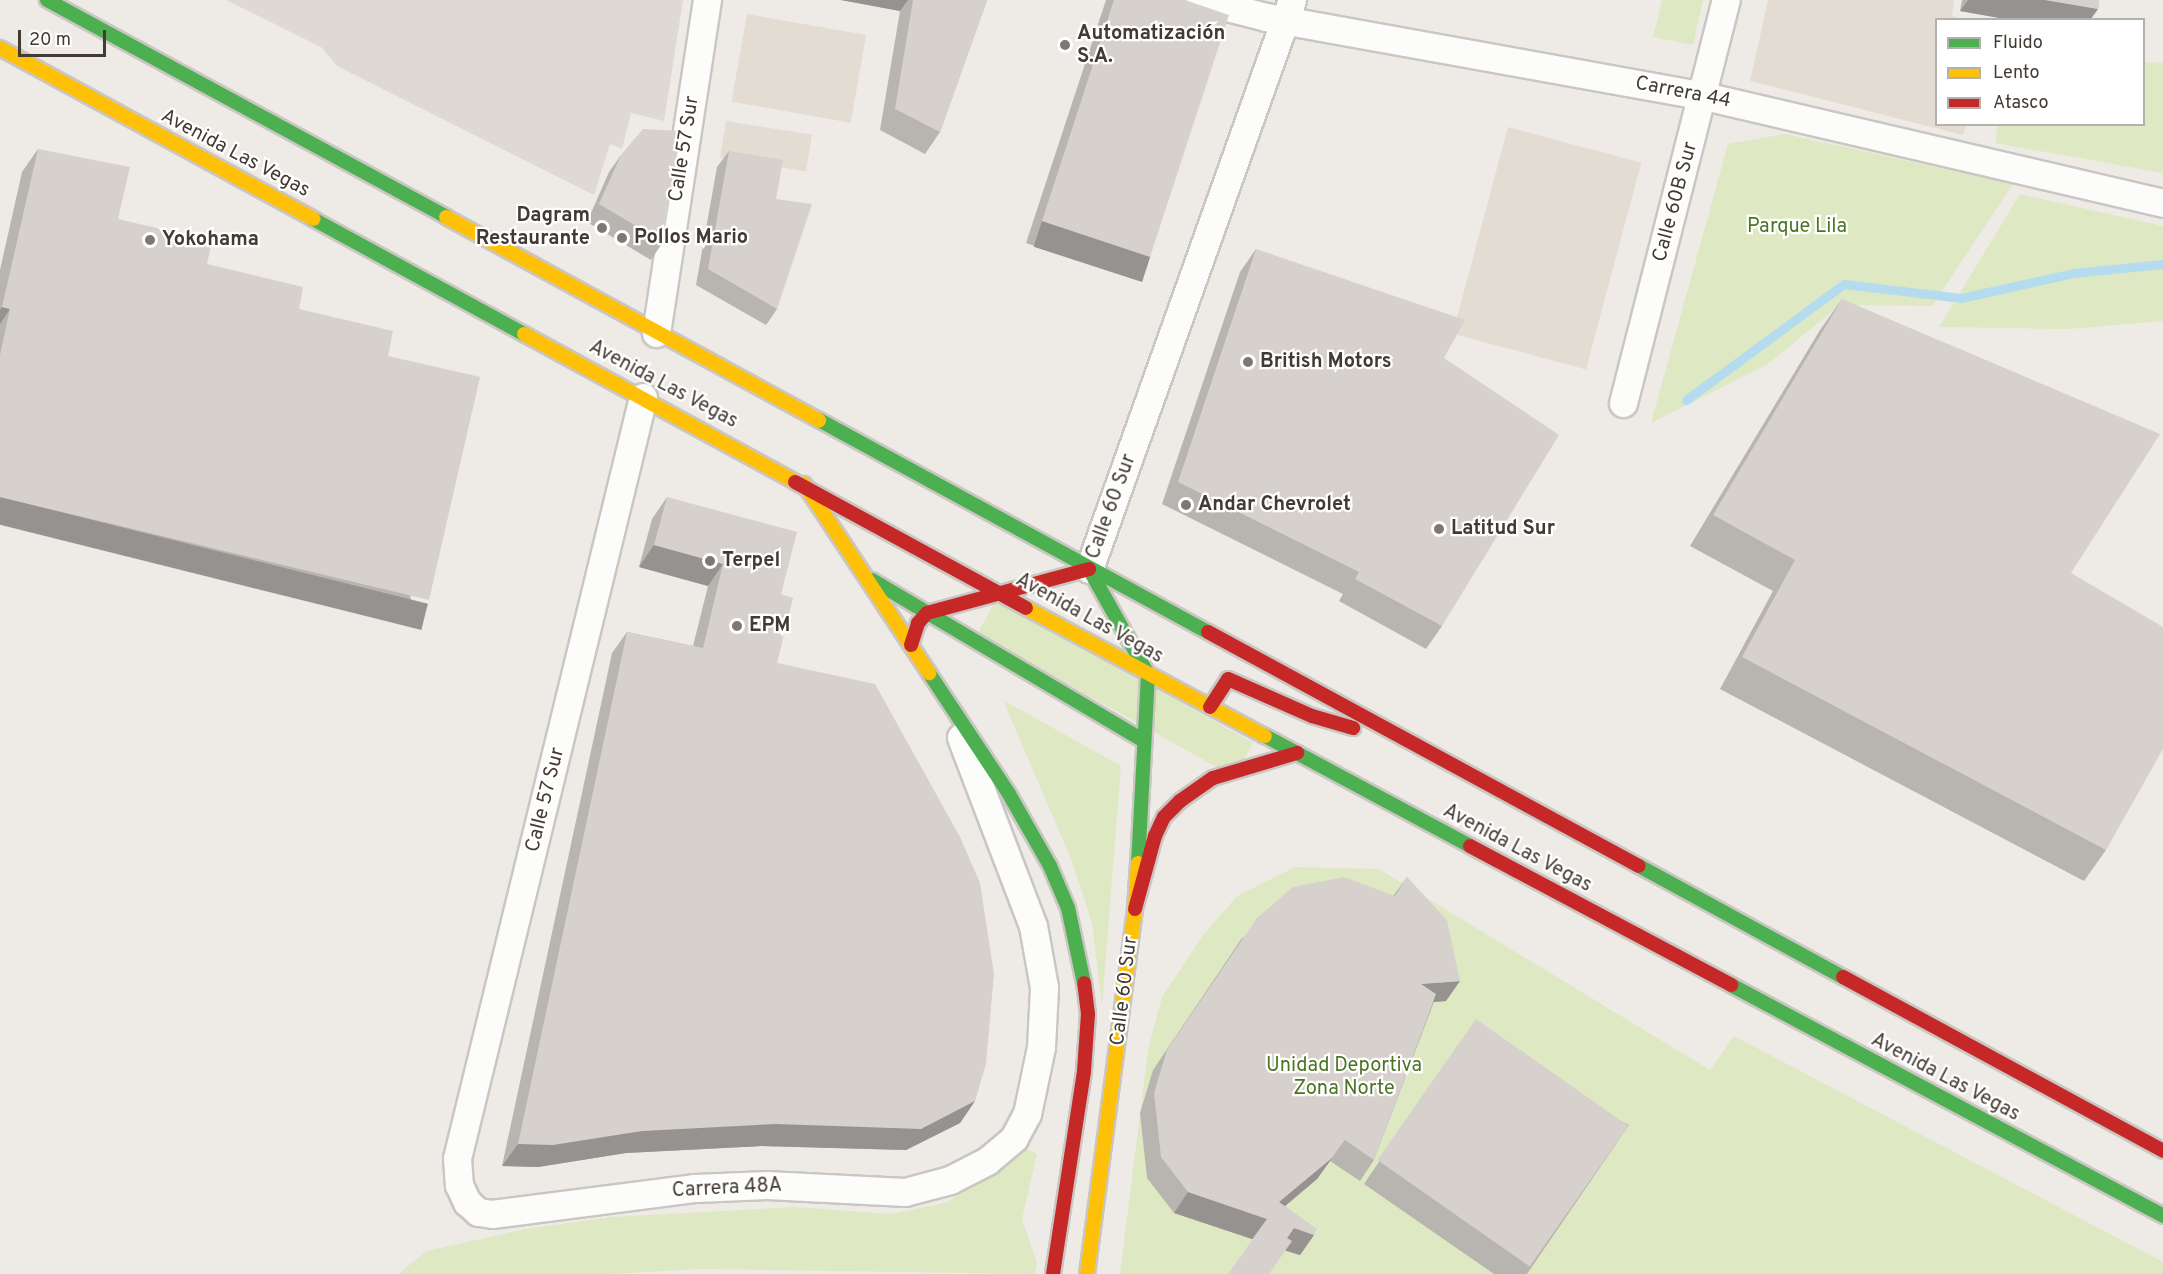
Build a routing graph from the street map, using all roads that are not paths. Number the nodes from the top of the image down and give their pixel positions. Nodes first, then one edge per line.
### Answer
1 (707, 0) edge
2 (1199, 0) edge
3 (1726, 0) edge
4 (61, 4) edge
5 (1289, 10) edge
6 (0, 48) edge
7 (1704, 96) junction
8 (2163, 203) edge
9 (656, 333) junction
10 (643, 397) junction
11 (1623, 403) dead end
12 (804, 484) junction
13 (1089, 569) junction
14 (865, 576) junction
15 (1002, 593) junction
16 (927, 613) junction
17 (910, 645) junction
18 (1148, 674) junction
19 (947, 700) junction
20 (1210, 707) junction
21 (1144, 741) junction
22 (1416, 746) junction
23 (1297, 753) junction
24 (1135, 909) junction
25 (2163, 1150) edge
26 (987, 1161) joint
27 (467, 1202) joint
28 (2163, 1216) edge
29 (1053, 1274) edge
30 (1087, 1274) edge

1 - 9 street, Calle 57 Sur
2 - 5 street, Carrera 44
3 - 7 street, Calle 60B Sur
4 - 9 main road, Avenida Las Vegas
5 - 7 street, Carrera 44
5 - 13 street, Calle 60 Sur
6 - 10 main road, Avenida Las Vegas
7 - 8 street, Carrera 44
7 - 11 street, Calle 60B Sur
9 - 13 main road, Avenida Las Vegas
10 - 12 main road, Avenida Las Vegas
10 - 27 street, Calle 57 Sur
12 - 14 main road, Calle 60 Sur
12 - 15 main road, Avenida Las Vegas
13 - 15 main road
13 - 18 main road, Calle 60 Sur
13 - 22 main road, Avenida Las Vegas
14 - 16 main road
14 - 17 main road, Calle 60 Sur
15 - 16 main road
15 - 18 main road, Avenida Las Vegas
16 - 17 main road
16 - 21 main road
17 - 19 main road, Calle 60 Sur
18 - 20 main road, Avenida Las Vegas
18 - 21 main road, Calle 60 Sur
19 - 26 street, Calle 60 Sur
19 - 29 main road, Calle 60 Sur
20 - 22 main road
20 - 23 main road, Avenida Las Vegas
21 - 24 main road, Calle 60 Sur
22 - 25 main road, Avenida Las Vegas
23 - 24 main road
23 - 28 main road, Avenida Las Vegas
24 - 30 main road, Calle 60 Sur
26 - 27 street, Carrera 48A

